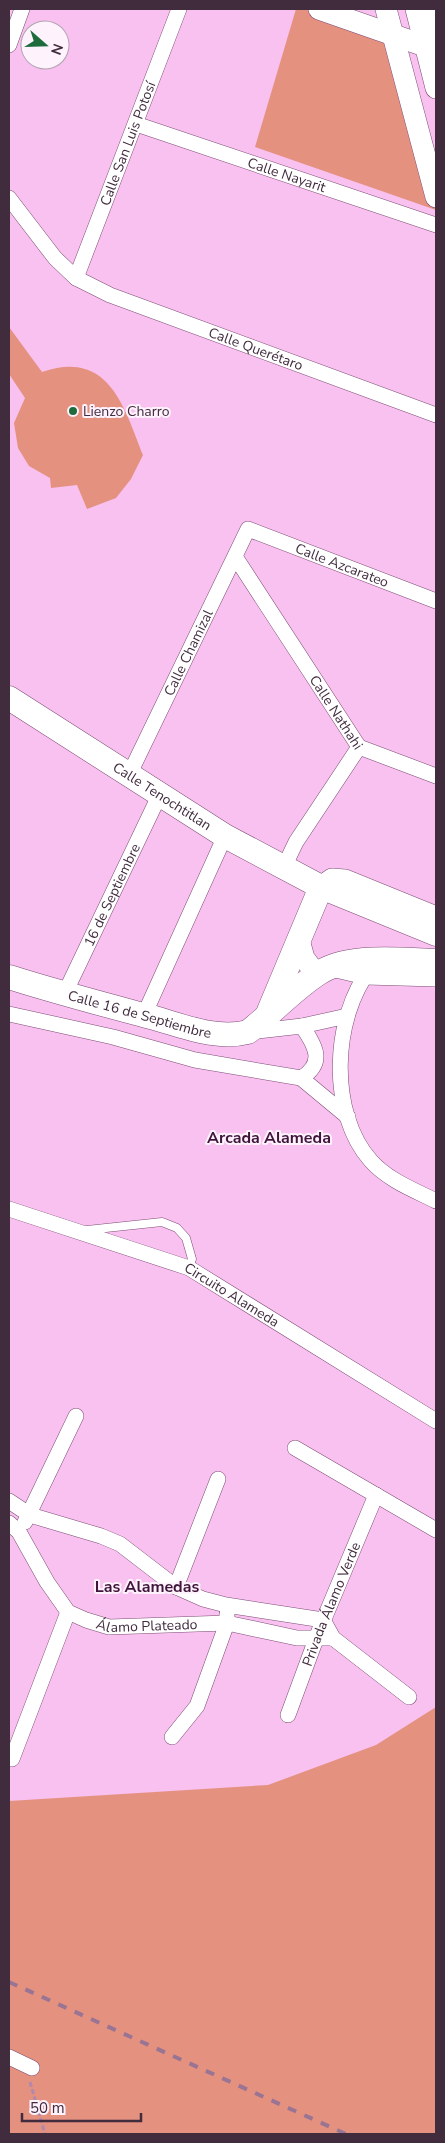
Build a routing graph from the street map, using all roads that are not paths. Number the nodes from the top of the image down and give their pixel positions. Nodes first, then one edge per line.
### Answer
1 (22, 9) edge
2 (179, 9) edge
3 (319, 9) edge
4 (386, 9) edge
5 (416, 9) edge
6 (436, 9) edge
7 (392, 34) junction
8 (9, 45) edge
9 (431, 48) edge
10 (436, 88) edge
11 (136, 124) junction
12 (436, 197) edge
13 (9, 198) edge
14 (436, 225) edge
15 (76, 278) junction
16 (436, 415) edge
17 (248, 529) joint
18 (236, 558) junction
19 (436, 601) edge
20 (9, 698) edge
21 (359, 747) junction
22 (129, 775) junction
23 (436, 776) edge
24 (160, 794) junction
25 (225, 836) junction
26 (284, 867) junction
27 (321, 887) junction
28 (436, 917) edge
29 (436, 934) edge
30 (299, 940) junction
31 (436, 961) edge
32 (372, 967) junction
33 (324, 970) junction
34 (436, 976) edge
35 (9, 977) edge
36 (64, 995) junction
37 (9, 1014) edge
38 (144, 1015) junction
39 (267, 1015) junction
40 (347, 1016) junction
41 (302, 1026) junction
42 (248, 1032) junction
43 (301, 1078) junction
44 (348, 1117) junction
45 (436, 1201) edge
46 (9, 1209) edge
47 (78, 1231) junction
48 (189, 1268) junction
49 (76, 1416) dead end
50 (436, 1421) edge
51 (295, 1448) dead end
52 (218, 1479) dead end
53 (376, 1495) junction
54 (9, 1501) edge
55 (30, 1515) junction
56 (14, 1528) edge
57 (436, 1530) edge
58 (176, 1587) junction
59 (226, 1605) junction
60 (68, 1612) junction
61 (323, 1620) junction
62 (227, 1623) junction
63 (333, 1638) junction
64 (316, 1640) junction
65 (409, 1696) dead end
66 (288, 1715) dead end
67 (172, 1737) dead end
68 (12, 1759) dead end
69 (9, 2057) edge
70 (28, 2066) road end

1 - 8 street
2 - 11 street, Calle San Luis Potosí
3 - 7 street
4 - 7 street
5 - 9 street
6 - 9 street
7 - 9 street
7 - 12 street
9 - 10 street
11 - 14 street, Calle Nayarit
11 - 15 street, Calle San Luis Potosí
13 - 15 street, Calle Querétaro
15 - 16 street, Calle Querétaro
17 - 18 street, Calle Chamizal
17 - 19 street, Calle Azcarateo
18 - 21 street, Calle Nathahi
18 - 22 street, Calle Chamizal
20 - 22 main road, Calle Tenochtitlan
21 - 23 street
21 - 26 street, Calle Nathahi
22 - 24 main road, Calle Tenochtitlan
24 - 25 main road, Calle Tenochtitlan
24 - 36 street, 16 de Septiembre
25 - 26 main road, Calle Tenochtitlan
25 - 38 street
26 - 27 main road, Calle Tenochtitlan
27 - 28 street
27 - 29 main road, Calle Tenochtitlan
27 - 30 main road
30 - 33 street
30 - 39 main road
31 - 32 main road
32 - 33 main road
32 - 34 street
32 - 40 street
33 - 39 main road
35 - 36 main road, Calle 16 de Septiembre
36 - 38 main road, Calle 16 de Septiembre
37 - 43 street
38 - 42 main road, Calle 16 de Septiembre
39 - 42 main road
40 - 41 street
40 - 44 street
41 - 42 street
41 - 43 street
43 - 44 street
44 - 45 street
46 - 47 street, Circuito Alameda
47 - 48 street, Circuito Alameda
47 - 48 lane
48 - 50 street, Circuito Alameda
49 - 55 street
51 - 53 street
52 - 58 street
53 - 57 street
53 - 61 street, Privada Álamo Verde
54 - 55 street
55 - 56 street
55 - 58 street
56 - 60 street
58 - 59 street
59 - 61 street
59 - 62 street
60 - 62 street, Álamo Plateado
60 - 68 street
61 - 63 street
61 - 64 street, Privada Álamo Verde
62 - 64 street, Álamo Plateado
62 - 67 street
63 - 64 street, Álamo Plateado
63 - 65 street
64 - 66 street, Privada Álamo Verde
69 - 70 street

